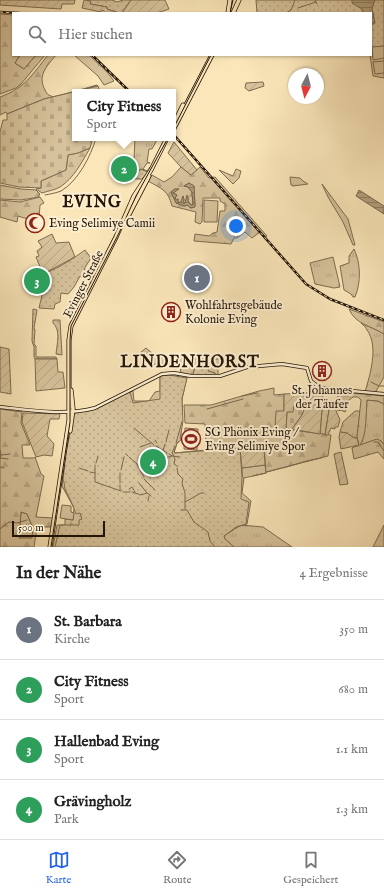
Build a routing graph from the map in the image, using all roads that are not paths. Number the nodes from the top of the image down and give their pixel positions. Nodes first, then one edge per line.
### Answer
1 (230, 0) edge
2 (239, 0) edge
3 (228, 12) edge
4 (233, 12) edge
5 (210, 56) edge
6 (210, 56) edge
7 (176, 120) edge
8 (176, 124) edge
9 (166, 141) edge
10 (384, 394) edge
11 (0, 407) edge
12 (71, 412) junction
13 (50, 547) edge

1 - 3 main road
2 - 4 main road
5 - 7 main road
6 - 8 main road
9 - 12 main road, Evinger Straße
10 - 12 main road
11 - 12 main road
12 - 13 main road, Evinger Straße

